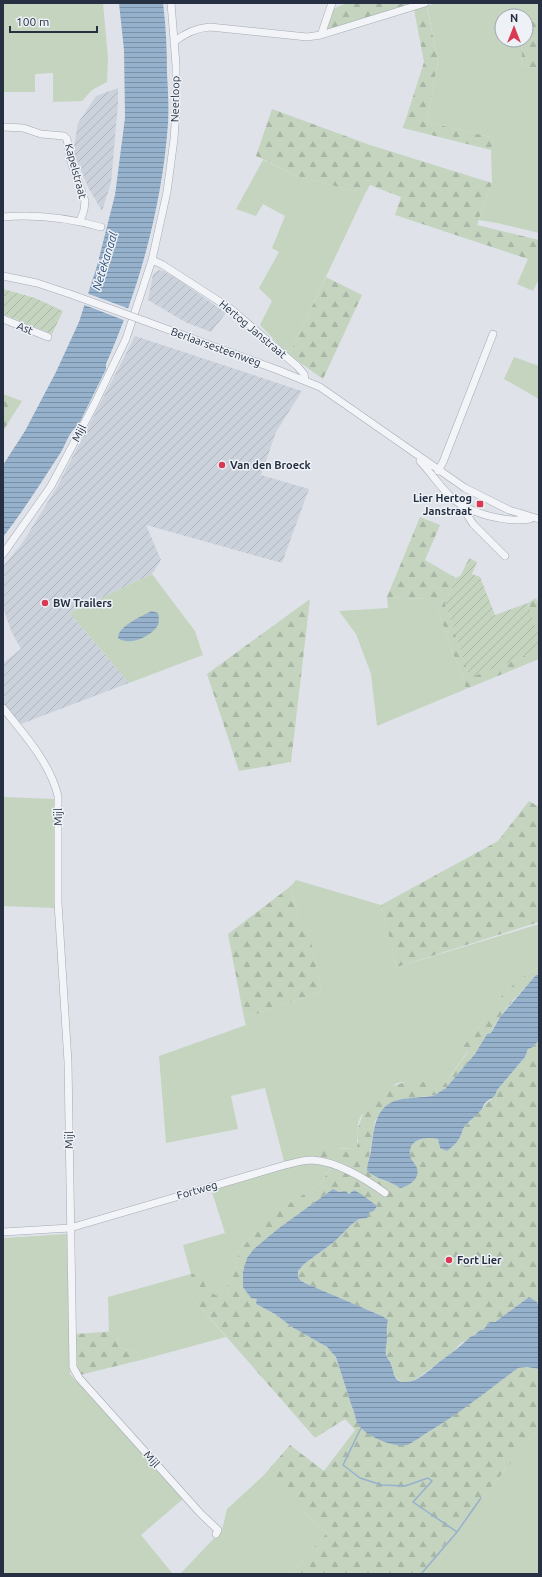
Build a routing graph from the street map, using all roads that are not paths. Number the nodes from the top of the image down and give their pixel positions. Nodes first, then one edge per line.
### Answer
1 (332, 3) edge
2 (425, 3) edge
3 (171, 6) edge
4 (321, 35) junction
5 (174, 42) junction
6 (3, 127) edge
7 (3, 217) edge
8 (80, 221) junction
9 (101, 227) dead end
10 (152, 260) junction
11 (3, 276) edge
12 (139, 302) joint
13 (3, 319) edge
14 (493, 334) dead end
15 (48, 337) dead end
16 (305, 380) junction
17 (412, 452) junction
18 (438, 470) junction
19 (460, 504) junction
20 (536, 519) edge
21 (3, 554) edge
22 (505, 556) dead end
23 (3, 708) edge
24 (385, 1193) dead end
25 (70, 1228) junction
26 (3, 1232) edge
27 (216, 1534) dead end

1 - 4 street
2 - 4 street
3 - 5 street, Neerloop
4 - 5 street
5 - 10 street, Neerloop
6 - 8 street, Kapelstraat
7 - 8 street
8 - 9 street
10 - 12 street, Neerloop
10 - 16 street, Hertog Janstraat
11 - 16 street, Berlaarsesteenweg, bridge
12 - 21 street, Mijl
13 - 15 street, Ast
14 - 18 street
16 - 17 street, Berlaarsesteenweg
17 - 18 street, Berlaarsesteenweg
17 - 19 street, Berlaarsesteenweg
18 - 20 street, Berlaarsesteenweg
19 - 20 street, Berlaarsesteenweg
19 - 22 street, Berlaarsesteenweg
23 - 25 street, Mijl
24 - 25 street, Fortweg
25 - 26 street, Fortweg
25 - 27 street, Mijl

